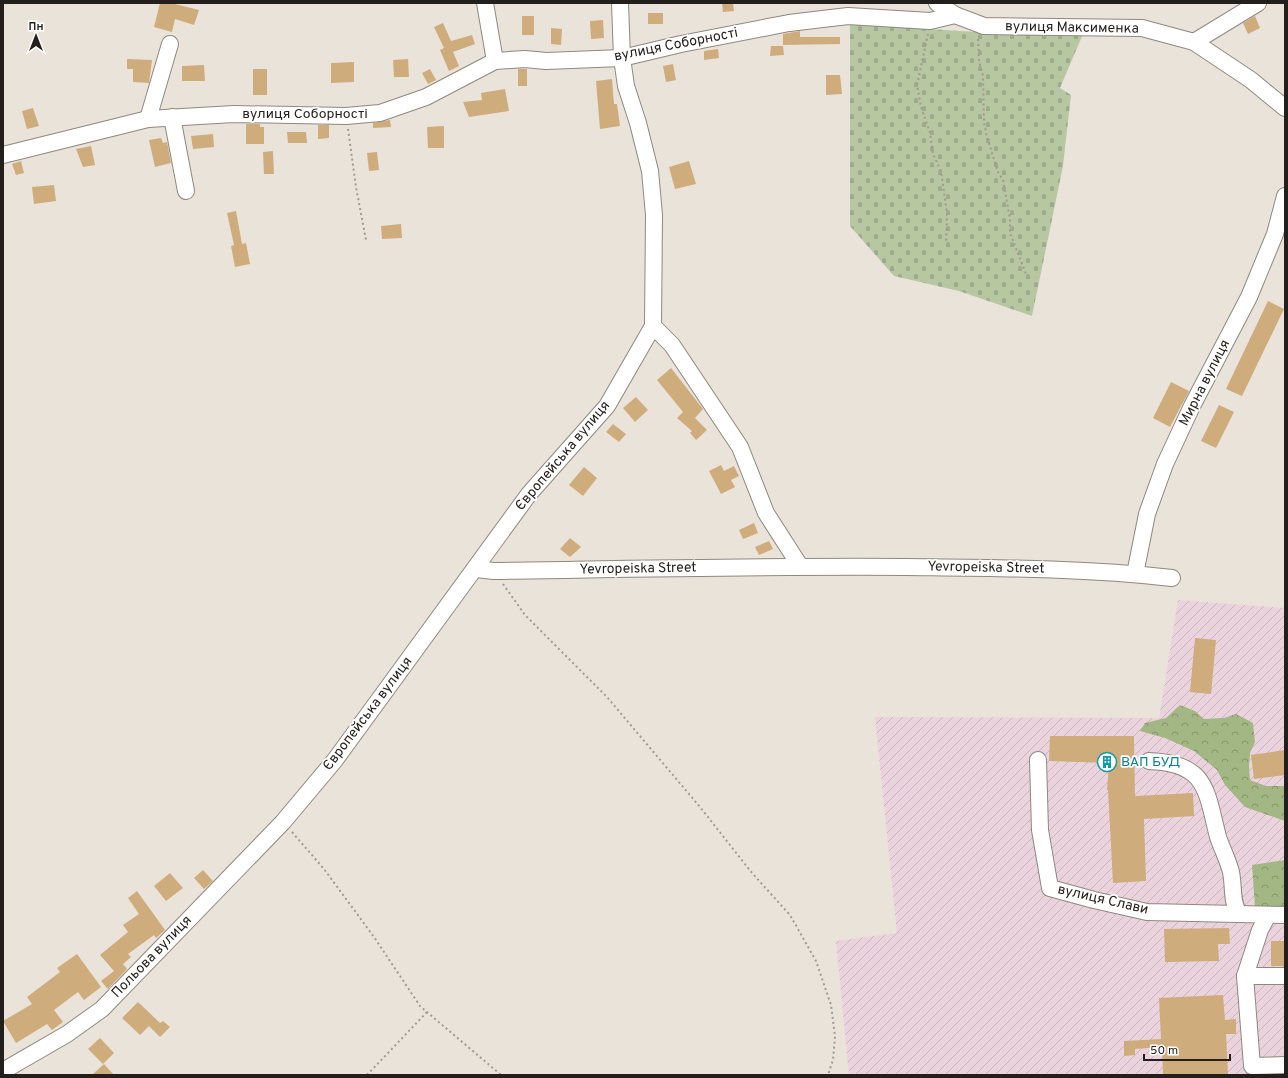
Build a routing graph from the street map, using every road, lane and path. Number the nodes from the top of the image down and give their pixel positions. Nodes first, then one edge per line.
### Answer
1 (485, 3) edge
2 (620, 3) edge
3 (937, 3) edge
4 (1258, 3) edge
5 (955, 15) junction
6 (930, 21) junction
7 (984, 26) junction
8 (1194, 42) junction
9 (170, 44) dead end
10 (622, 58) junction
11 (495, 61) junction
12 (1285, 108) edge
13 (346, 116) junction
14 (172, 117) junction
15 (148, 119) junction
16 (3, 155) edge
17 (186, 191) dead end
18 (1285, 196) edge
19 (366, 240) dead end
20 (946, 243) dead end
21 (1026, 274) dead end
22 (653, 326) junction
23 (800, 566) junction
24 (476, 569) junction
25 (494, 571) junction
26 (1135, 574) junction
27 (1172, 578) dead end
28 (1038, 760) dead end
29 (1149, 761) dead end
30 (283, 822) junction
31 (1239, 914) junction
32 (1268, 915) junction
33 (1285, 915) edge
34 (1246, 976) junction
35 (1285, 976) edge
36 (427, 1012) junction
37 (1285, 1065) edge
38 (3, 1071) edge
39 (367, 1075) edge
40 (501, 1075) edge
41 (828, 1075) edge

1 - 11 street
2 - 10 street, Європейська вулиця
3 - 5 street, вулиця Максименка
4 - 8 street
5 - 6 street, вулиця Соборності
5 - 7 street, вулиця Максименка
6 - 10 street, вулиця Соборності
6 - 20 path
7 - 8 street, вулиця Максименка
7 - 21 path
8 - 12 street, вулиця Максименка
9 - 15 street
10 - 11 street, вулиця Соборності
10 - 22 street, Європейська вулиця
11 - 13 street, вулиця Соборності
13 - 14 street, вулиця Соборності
13 - 19 path
14 - 15 street, вулиця Соборності
14 - 17 street
15 - 16 street, вулиця Соборності
18 - 26 street, Мирна вулиця
22 - 23 street
22 - 24 street, Європейська вулиця
23 - 25 street, Yevropeiska Street
23 - 26 street, Yevropeiska Street
24 - 25 street, Yevropeiska Street
24 - 30 street, Європейська вулиця
25 - 41 path
26 - 27 street, Yevropeiska Street
28 - 31 street, вулиця Слави
29 - 31 street
30 - 36 path
30 - 38 street, Польова вулиця
31 - 32 street, вулиця Слави
32 - 33 street, вулиця Слави
32 - 34 street
34 - 35 street
34 - 37 street
36 - 39 path
36 - 40 path

